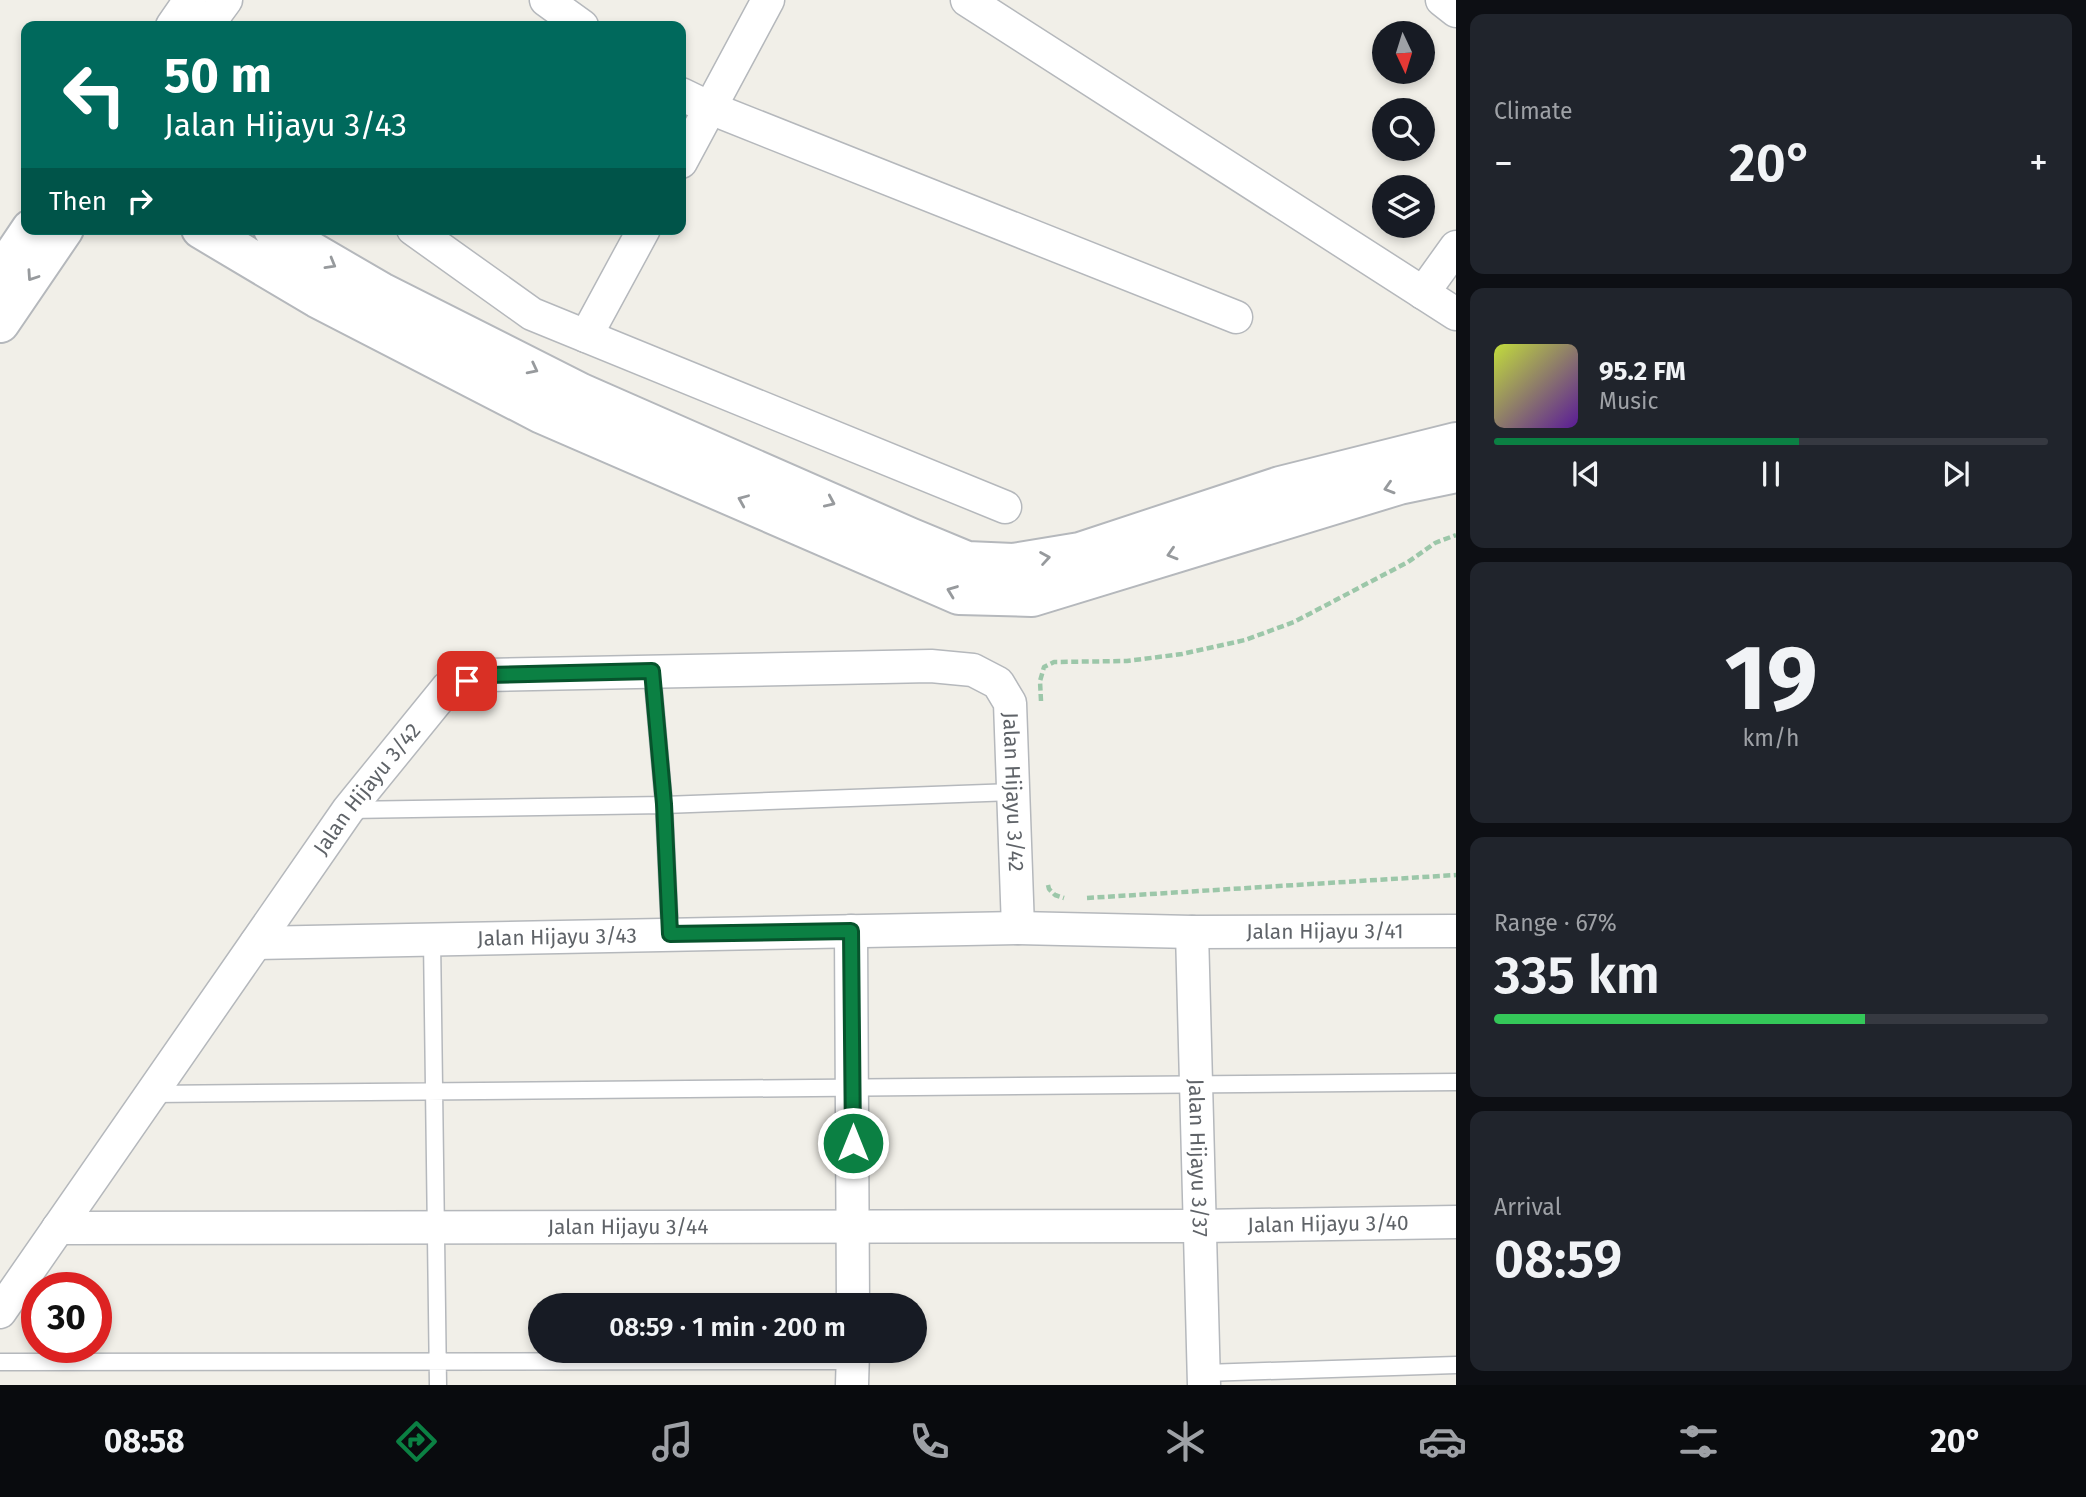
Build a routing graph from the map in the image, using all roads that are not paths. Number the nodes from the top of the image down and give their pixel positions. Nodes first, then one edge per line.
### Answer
1 (190, 0) edge
2 (226, 0) edge
3 (546, 0) edge
4 (767, 0) edge
5 (967, 0) edge
6 (1442, 0) edge
7 (1456, 11) edge
8 (175, 21) edge
9 (211, 21) edge
10 (575, 21) edge
11 (686, 96) edge
12 (710, 108) junction
13 (686, 153) edge
14 (27, 235) edge
15 (60, 235) edge
16 (211, 235) edge
17 (282, 235) edge
18 (421, 235) edge
19 (641, 235) edge
20 (1456, 247) edge
21 (0, 275) edge
22 (1423, 293) junction
23 (1456, 314) edge
24 (1236, 317) dead end
25 (0, 323) edge
26 (586, 336) junction
27 (1456, 442) edge
28 (1456, 473) edge
29 (1005, 506) dead end
30 (652, 671) junction
31 (1013, 792) junction
32 (664, 804) junction
33 (348, 810) junction
34 (1017, 928) junction
35 (851, 931) junction
36 (1456, 931) edge
37 (1192, 932) junction
38 (670, 934) junction
39 (432, 939) junction
40 (256, 943) junction
41 (1456, 1082) edge
42 (1196, 1085) junction
43 (852, 1088) junction
44 (434, 1091) junction
45 (151, 1094) junction
46 (1456, 1222) edge
47 (854, 1226) junction
48 (1200, 1226) junction
49 (436, 1227) junction
50 (58, 1228) junction
51 (853, 1293) edge
52 (0, 1312) edge
53 (438, 1362) junction
54 (0, 1363) edge
55 (1456, 1365) edge
56 (853, 1366) edge
57 (1204, 1379) edge
58 (438, 1385) edge

1 - 8 street
2 - 9 street
3 - 10 street
4 - 12 street
5 - 22 street
6 - 7 street
11 - 12 street
12 - 13 street
12 - 24 street
14 - 21 street
15 -> 25 street
28 -> 16 street
17 -> 27 street
18 - 26 street
19 - 26 street
20 - 22 street
22 - 23 street
26 - 29 street
30 - 31 street, Jalan Hijayu 3/42
30 - 32 lane
30 - 33 street, Jalan Hijayu 3/42
31 - 32 lane
31 - 34 street, Jalan Hijayu 3/42
32 - 33 lane
32 - 38 lane
33 - 40 street, Jalan Hijayu 3/42
34 - 35 street, Jalan Hijayu 3/43
34 - 37 street, Jalan Hijayu 3/43
35 - 38 street, Jalan Hijayu 3/43
35 - 43 street
36 - 37 street, Jalan Hijayu 3/41
37 - 42 street, Jalan Hijayu 3/37
38 - 39 street, Jalan Hijayu 3/43
39 - 40 street, Jalan Hijayu 3/43
39 - 44 lane
40 - 45 street, Jalan Hijayu 3/42
41 - 42 lane
42 - 43 lane
42 - 48 street, Jalan Hijayu 3/37
43 - 44 lane
43 - 47 street
44 - 45 lane
44 - 49 lane
45 - 50 street, Jalan Hijayu 3/42
46 - 48 street, Jalan Hijayu 3/40
47 - 48 street, Jalan Hijayu 3/44
47 - 49 street, Jalan Hijayu 3/44
47 - 51 street
48 - 57 street, Jalan Hijayu 3/37
49 - 50 street, Jalan Hijayu 3/44
49 - 53 lane
50 - 52 street, Jalan Hijayu 3/42
53 - 54 lane
53 - 56 lane
53 - 58 lane
55 - 57 lane

